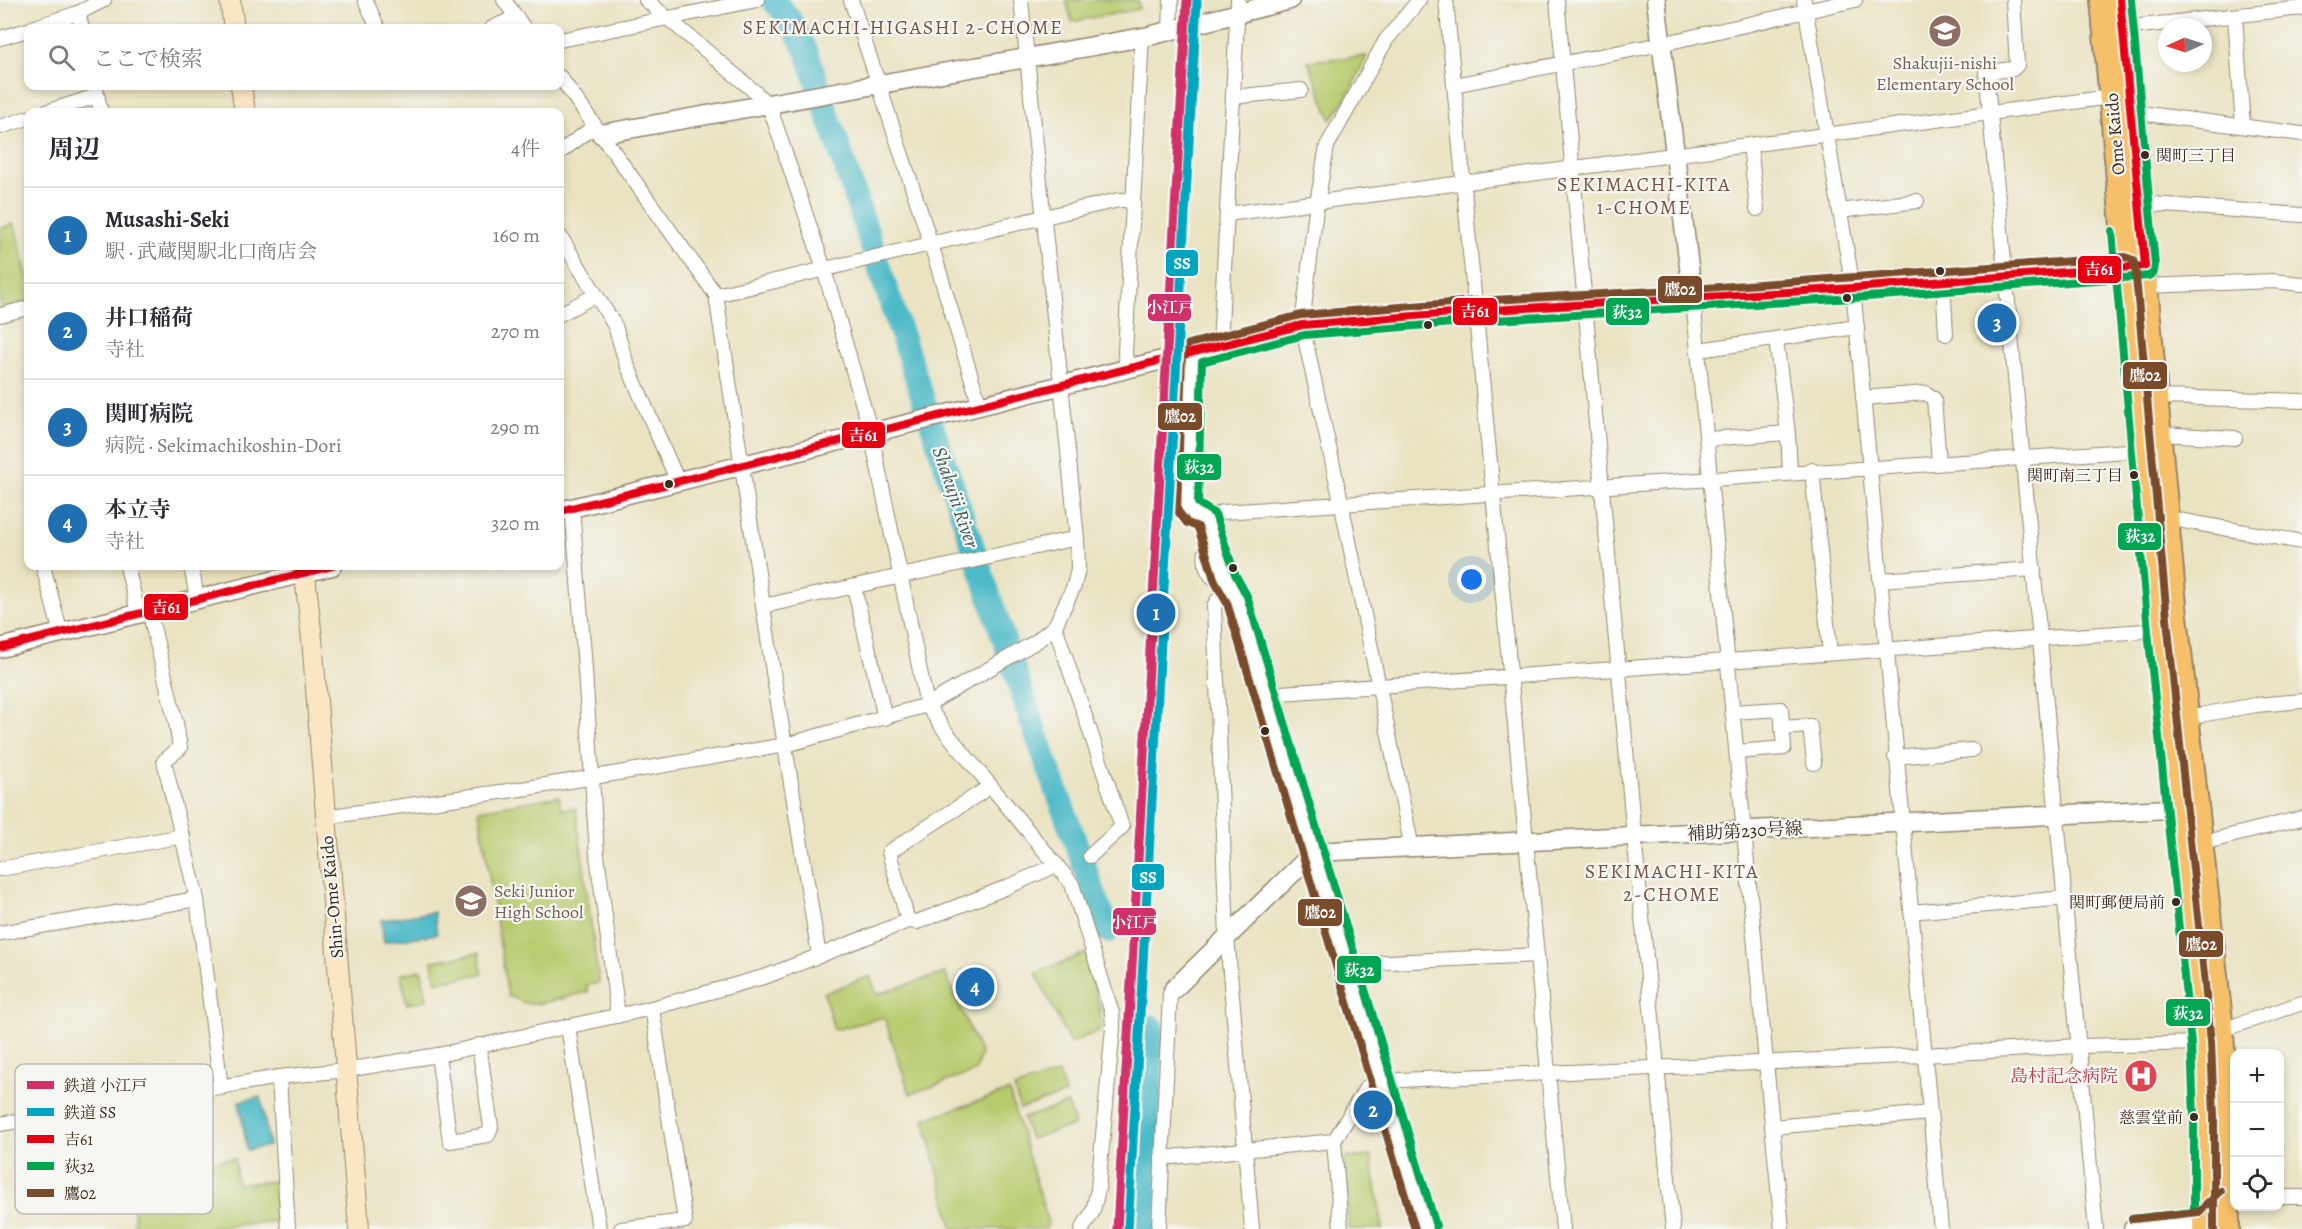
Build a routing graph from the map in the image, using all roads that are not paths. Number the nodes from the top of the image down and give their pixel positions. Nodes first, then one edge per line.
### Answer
1 (104, 0) edge
2 (230, 0) edge
3 (365, 0) edge
4 (504, 0) edge
5 (646, 0) edge
6 (757, 0) edge
7 (851, 0) edge
8 (1022, 0) edge
9 (1171, 0) edge
10 (1290, 0) edge
11 (1419, 0) edge
12 (1446, 0) edge
13 (1557, 0) edge
14 (1656, 0) edge
15 (1855, 0) edge
16 (2013, 0) edge
17 (2102, 0) edge
18 (2120, 0) edge
19 (1805, 6) edge
20 (1238, 7) edge
21 (2302, 8) edge
22 (78, 13) junction
23 (2235, 16) junction
24 (669, 18) junction
25 (520, 23) edge
26 (45, 24) edge
27 (81, 24) edge
28 (233, 24) edge
29 (376, 24) edge
30 (2122, 28) junction
31 (24, 31) edge
32 (1170, 31) junction
33 (1142, 37) junction
34 (0, 38) edge
35 (564, 39) edge
36 (1661, 44) junction
37 (1026, 57) junction
38 (1562, 63) junction
39 (564, 83) edge
40 (879, 84) junction
41 (1454, 85) junction
42 (242, 90) edge
43 (1301, 90) dead end
44 (96, 91) edge
45 (1233, 97) junction
46 (2124, 101) junction
47 (767, 104) junction
48 (56, 108) edge
49 (100, 108) edge
50 (244, 108) edge
51 (1990, 112) junction
52 (24, 119) edge
53 (2243, 126) junction
54 (0, 127) edge
55 (598, 130) junction
56 (2302, 134) edge
57 (1827, 135) junction
58 (1750, 145) junction
59 (564, 150) edge
60 (1676, 156) junction
61 (1572, 168) junction
62 (1464, 182) junction
63 (1132, 200) junction
64 (1917, 201) dead end
65 (1317, 202) junction
66 (2139, 202) junction
67 (1757, 208) dead end
68 (1840, 211) junction
69 (1227, 214) junction
70 (2302, 215) edge
71 (1044, 217) junction
72 (930, 243) junction
73 (564, 247) edge
74 (824, 269) junction
75 (2139, 273) junction
76 (2007, 277) junction
77 (1943, 281) junction
78 (2302, 284) edge
79 (1853, 288) junction
80 (596, 295) junction
81 (716, 295) junction
82 (1693, 299) junction
83 (1586, 305) junction
84 (24, 309) edge
85 (1477, 311) junction
86 (564, 312) edge
87 (0, 315) edge
88 (1302, 325) junction
89 (1857, 327) junction
90 (1946, 334) dead end
91 (1776, 340) junction
92 (1220, 346) junction
93 (1699, 350) junction
94 (1192, 354) junction
95 (1127, 369) junction
96 (1061, 385) junction
97 (2158, 397) junction
98 (1863, 398) junction
99 (2302, 401) edge
100 (980, 406) junction
101 (871, 433) junction
102 (1788, 434) junction
103 (2161, 434) junction
104 (2235, 438) dead end
105 (1708, 439) junction
106 (2142, 450) junction
107 (2024, 457) junction
108 (1939, 463) junction
109 (743, 465) junction
110 (1868, 468) junction
111 (1812, 470) junction
112 (1790, 472) junction
113 (1712, 479) junction
114 (678, 482) junction
115 (1602, 487) junction
116 (1493, 494) junction
117 (1341, 504) junction
118 (566, 509) edge
119 (2167, 518) junction
120 (1208, 525) junction
121 (1077, 538) junction
122 (2302, 542) edge
123 (2034, 569) junction
124 (44, 570) edge
125 (129, 570) edge
126 (192, 570) edge
127 (300, 570) edge
128 (304, 570) edge
129 (901, 576) junction
130 (1880, 580) junction
131 (854, 586) junction
132 (1229, 587) junction
133 (197, 598) junction
134 (763, 606) junction
135 (143, 612) junction
136 (1055, 626) junction
137 (2158, 630) junction
138 (60, 634) junction
139 (2041, 639) junction
140 (0, 648) edge
141 (1887, 649) junction
142 (1830, 653) junction
143 (1728, 660) junction
144 (1620, 668) junction
145 (1512, 676) junction
146 (1379, 685) junction
147 (1267, 694) junction
148 (2302, 701) edge
149 (927, 705) junction
150 (1732, 712) junction
151 (2188, 717) junction
152 (885, 718) junction
153 (1782, 728) junction
154 (786, 745) junction
155 (1972, 750) dead end
156 (1737, 752) junction
157 (1895, 757) junction
158 (1814, 764) dead end
159 (593, 777) junction
160 (991, 786) junction
161 (2188, 808) junction
162 (2058, 815) junction
163 (325, 817) junction
164 (2302, 818) edge
165 (1902, 821) junction
166 (1745, 831) junction
167 (183, 836) junction
168 (1634, 836) junction
169 (1527, 842) junction
170 (2202, 843) junction
171 (1412, 848) junction
172 (1314, 852) junction
173 (1090, 856) dead end
174 (1057, 865) junction
175 (0, 869) edge
176 (2065, 898) junction
177 (197, 899) junction
178 (1911, 912) junction
179 (908, 921) junction
180 (0, 933) edge
181 (1227, 937) junction
182 (1537, 955) junction
183 (819, 956) junction
184 (1347, 964) junction
185 (1173, 990) joint
186 (2302, 1003) edge
187 (652, 1008) junction
188 (618, 1016) junction
189 (568, 1026) junction
190 (2222, 1030) junction
191 (2201, 1043) junction
192 (479, 1045) junction
193 (2079, 1046) junction
194 (438, 1055) junction
195 (1924, 1055) junction
196 (1766, 1062) junction
197 (1658, 1068) junction
198 (346, 1070) junction
199 (1548, 1072) junction
200 (279, 1077) junction
201 (1380, 1081) junction
202 (221, 1088) junction
203 (213, 1089) edge
204 (1930, 1113) junction
205 (15, 1122) edge
206 (0, 1124) edge
207 (1772, 1127) junction
208 (1334, 1141) junction
209 (1245, 1150) junction
210 (1162, 1158) junction
211 (2230, 1179) edge
212 (2284, 1197) edge
213 (2302, 1197) edge
214 (2230, 1199) edge
215 (2230, 1208) edge
216 (1093, 1211) junction
217 (2204, 1226) edge
218 (288, 1229) edge
219 (359, 1229) edge
220 (599, 1229) edge
221 (621, 1229) edge
222 (1082, 1229) edge
223 (1096, 1229) edge
224 (1159, 1229) edge
225 (1252, 1229) edge
226 (1341, 1229) edge
227 (1426, 1229) edge
228 (1563, 1229) edge
229 (1673, 1229) edge
230 (1782, 1229) edge
231 (1941, 1229) edge
232 (2096, 1229) edge
233 (2133, 1229) edge
234 (2228, 1229) edge

1 - 22 street
2 - 28 main road
3 - 29 street
4 - 25 street
5 - 24 street
6 - 24 street
7 - 40 street
8 - 37 street
9 - 32 street
10 - 20 street
11 - 65 street
12 - 41 street
13 - 38 street
14 - 36 street
15 - 19 street
16 - 51 street
17 - 46 main road, Ome Kaido
18 - 30 main road, Ome Kaido
19 - 36 street
19 - 57 street
20 - 32 street
20 - 45 street
21 - 23 street
22 - 26 street
22 - 27 street
23 - 30 street
23 - 53 street
24 - 35 street
24 - 47 street
30 - 46 main road, Ome Kaido
31 - 34 street
32 - 33 street
33 - 37 street
33 - 63 street
36 - 38 street
36 - 60 street
37 - 40 street
37 - 71 street
38 - 41 street
38 - 61 street
39 - 55 street
40 - 47 street
40 - 72 street
41 - 62 street
42 - 50 main road
43 - 45 street
44 - 48 street
44 - 49 street
45 - 69 street
46 - 51 street
46 - 53 street
46 - 66 main road, Ome Kaido
46 - 75 main road, Ome Kaido
47 - 55 street
47 - 74 street
51 - 57 street
51 - 76 street
52 - 54 street
53 - 56 street
55 - 59 street
55 - 81 street
57 - 58 street
57 - 68 street
58 - 60 street
58 - 67 street
60 - 61 street
60 - 82 street
61 - 62 street
61 - 83 street
62 - 65 street
62 - 85 street
63 - 71 street
63 - 95 street
64 - 68 street
65 - 69 street
65 - 88 street
66 - 70 street
66 - 75 main road, Ome Kaido
68 - 79 street
69 - 92 street
71 - 72 street
71 - 96 street
72 - 74 street
72 - 100 street
73 - 80 street
74 - 81 street
74 - 101 street
75 - 76 street
75 - 78 street
75 - 97 main road, Ome Kaido
75 - 106 main road
76 - 77 street
76 - 107 street
77 - 79 street
77 - 90 street
79 - 82 street
79 - 89 street
80 - 86 street
80 - 114 street
81 - 109 street
82 - 83 street
82 - 93 street
83 - 85 street
83 - 115 street
84 - 87 street
85 - 88 street
85 - 116 street
88 - 92 street
88 - 117 street
89 - 91 street
89 - 98 street
91 - 93 street
91 - 102 street
92 - 94 street
93 - 105 street
94 - 95 street
94 - 120 street
95 - 96 street
96 - 100 street
96 - 121 street
97 - 99 street
97 - 103 main road, Ome Kaido
98 - 108 street
98 - 110 street
100 - 101 street
101 - 109 street
101 - 129 street
102 - 105 street
102 - 112 street
103 - 104 street
103 - 119 main road, Ome Kaido
105 - 113 street
106 - 107 street
106 - 137 main road
107 - 108 street
107 - 123 street
108 - 110 street
109 - 114 street
109 - 134 street
110 - 111 street
110 - 130 street
111 - 112 street
111 - 142 street
112 - 113 street
113 - 115 street
113 - 143 street
114 - 118 street
115 - 116 street
115 - 144 street
116 - 117 street
116 - 145 street
117 - 120 street
117 - 146 street
118 - 159 street
119 - 122 street
119 - 151 main road, Ome Kaido
120 - 132 street
121 - 129 street
121 - 136 street
123 - 130 street
123 - 139 street
124 - 138 street
125 - 135 street
126 - 133 street
127 - 133 street
128 - 163 main road, Shin-Ome Kaido
129 - 131 street
129 - 149 street
130 - 141 street
131 - 134 street
131 - 152 street
132 - 147 street
132 - 181 street
133 - 135 street
134 - 154 street
135 - 138 street
135 - 167 street
136 - 149 street
136 - 173 street
137 - 139 street
137 - 161 main road
138 - 140 street
139 - 141 street
139 - 162 street
141 - 142 street
141 - 157 street
142 - 143 street
143 - 144 street
143 - 150 street
144 - 145 street
144 - 168 street
145 - 146 street
145 - 169 street
146 - 147 street
146 - 171 street
147 - 172 street
148 - 151 street
149 - 152 street
149 - 160 street
150 - 153 street
150 - 156 street
151 - 161 main road, Ome Kaido
152 - 154 street
153 - 156 street
153 - 158 street
154 - 159 street
154 - 183 street
155 - 157 street
156 - 166 street
157 - 165 street
159 - 163 street
159 - 188 street
160 - 174 street
160 - 179 street
161 - 162 street, 補助第230号線
161 - 170 main road, Ome Kaido
161 - 191 main road
162 - 165 street, 補助第230号線
162 - 176 street
163 - 198 main road, Shin-Ome Kaido
164 - 170 street
165 - 166 street, 補助第230号線
165 - 178 street
166 - 168 street, 補助第230号線
166 - 196 street
167 - 175 street
167 - 177 street
168 - 169 street, 補助第230号線
168 - 197 street
169 - 171 street, 補助第230号線
169 - 182 street
170 - 190 main road, Ome Kaido
171 - 172 street, 補助第230号線
172 - 181 street
172 - 184 street
174 - 179 street
174 - 216 street
176 - 178 street
176 - 193 street
177 - 180 street
177 - 202 street
178 - 195 street
179 - 183 street
181 - 185 street
181 - 209 street
182 - 184 street
182 - 199 street
183 - 187 street
184 - 201 street
185 - 210 street
186 - 190 street
187 - 188 street
187 - 221 street
188 - 189 street
189 - 192 street
189 - 220 street
190 - 211 main road, Ome Kaido
191 - 193 street
191 - 217 main road
192 - 194 street
192 - 194 street
193 - 195 street
193 - 232 street
194 - 198 street
195 - 196 street
195 - 204 street
196 - 197 street
196 - 207 street
197 - 199 street
197 - 229 street
198 - 200 street
198 - 219 main road, Shin-Ome Kaido
199 - 201 street
199 - 228 street
200 - 202 street
200 - 218 street
201 - 208 street
201 - 227 street
202 - 203 street
204 - 207 street
204 - 231 street
205 - 206 street
207 - 230 street
208 - 209 street
208 - 226 street
209 - 210 street
209 - 225 street
210 - 224 street
212 - 213 street
214 - 217 street
215 - 234 main road, Ome Kaido
216 - 222 street
216 - 223 street
217 - 233 street

